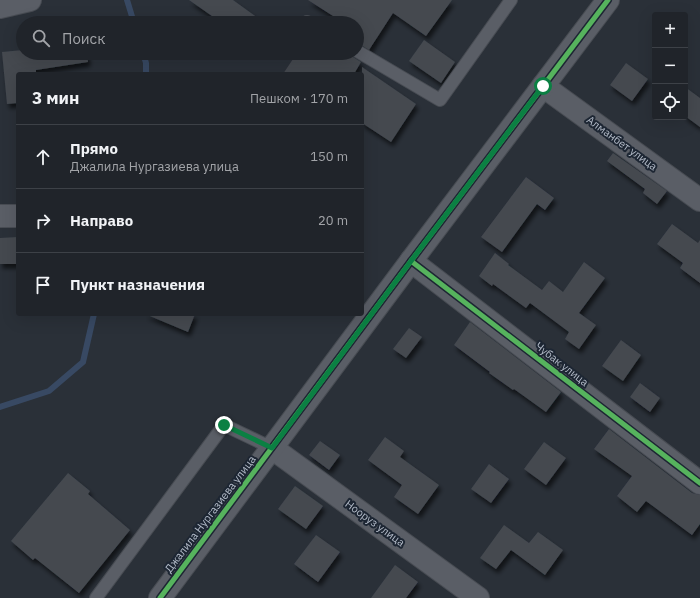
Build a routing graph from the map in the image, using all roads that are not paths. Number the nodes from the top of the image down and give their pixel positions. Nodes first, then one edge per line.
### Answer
1 (30, 0) edge
2 (511, 0) edge
3 (608, 0) edge
4 (0, 7) edge
5 (364, 55) edge
6 (543, 86) junction
7 (700, 200) edge
8 (0, 216) edge
9 (16, 216) edge
10 (411, 261) junction
11 (272, 448) junction
12 (700, 483) edge
13 (96, 598) edge
14 (160, 598) edge
15 (478, 598) edge

1 - 4 street
2 - 5 lane
3 - 6 street, Джалила Нургазиева улица
6 - 7 street, Алманбет улица
6 - 10 street, Джалила Нургазиева улица
8 - 9 street
10 - 11 street, Джалила Нургазиева улица
10 - 12 street, Чубак улица
11 - 13 lane
11 - 14 street, Джалила Нургазиева улица
11 - 15 street, Нооруз улица

